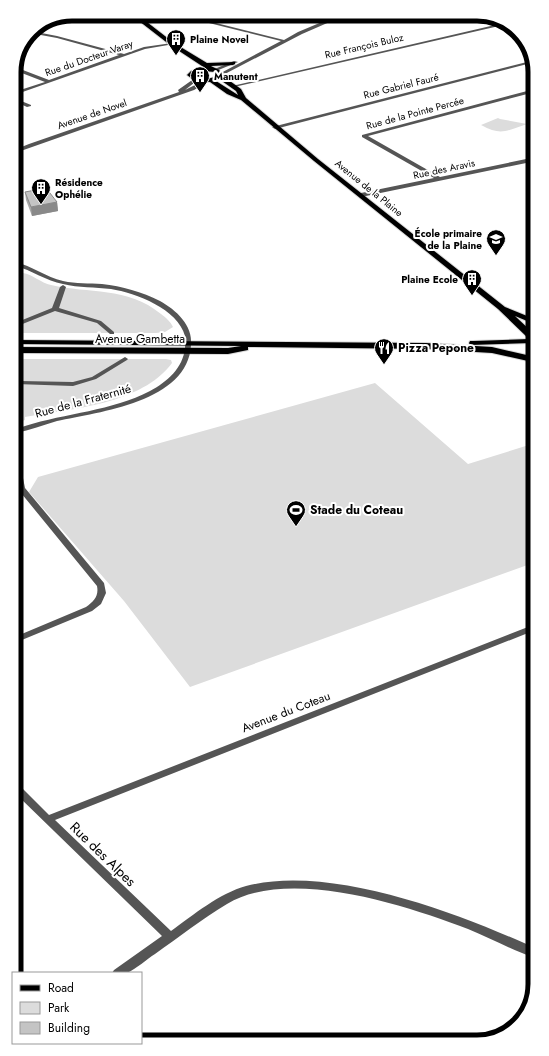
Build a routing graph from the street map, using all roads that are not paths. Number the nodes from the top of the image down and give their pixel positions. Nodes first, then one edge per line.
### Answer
1 (146, 21) edge
2 (204, 21) edge
3 (329, 21) edge
4 (498, 25) edge
5 (39, 34) edge
6 (285, 41) junction
7 (172, 44) junction
8 (265, 51) junction
9 (182, 52) junction
10 (124, 55) junction
11 (233, 63) junction
12 (527, 63) edge
13 (206, 65) junction
14 (193, 66) junction
15 (212, 70) junction
16 (21, 71) edge
17 (220, 76) junction
18 (197, 79) junction
19 (210, 80) junction
20 (50, 82) junction
21 (198, 86) junction
22 (222, 86) junction
23 (234, 86) junction
24 (21, 92) edge
25 (528, 92) edge
26 (176, 94) junction
27 (243, 99) junction
28 (21, 103) edge
29 (29, 106) dead end
30 (275, 127) junction
31 (21, 148) edge
32 (528, 161) edge
33 (439, 179) junction
34 (361, 195) junction
35 (21, 265) edge
36 (63, 287) dead end
37 (501, 307) junction
38 (55, 309) junction
39 (528, 319) edge
40 (21, 323) edge
41 (112, 333) dead end
42 (528, 336) edge
43 (528, 340) edge
44 (21, 342) edge
45 (188, 346) junction
46 (426, 346) junction
47 (21, 350) edge
48 (125, 359) dead end
49 (528, 359) edge
50 (21, 383) edge
51 (21, 430) edge
52 (21, 488) edge
53 (528, 630) edge
54 (21, 637) edge
55 (21, 793) edge
56 (48, 819) junction
57 (170, 937) junction
58 (528, 949) edge
59 (119, 972) edge

1 - 7 main road
2 - 6 street
3 - 6 street
4 - 23 street, Rue François Buloz
5 - 10 street
6 - 8 street
7 - 9 main road
7 - 10 street, Rue du Docteur Varay
8 - 11 street
8 - 17 street
9 - 13 main road
9 - 14 main road
10 - 20 street, Rue du Docteur Varay
11 - 13 main road
11 - 15 street
12 - 30 street, Rue Gabriel Fauré
13 - 15 main road
14 - 15 main road
14 - 18 main road
15 - 17 main road, Avenue de la Plaine
16 - 20 street
17 - 19 main road
17 - 23 main road, Avenue de la Plaine
18 - 19 main road
18 - 26 street, Avenue de Novel
19 - 21 street, Avenue de Novel
19 - 22 main road, Avenue de la Plaine
20 - 24 street, Rue du Docteur Varay
21 - 22 main road
21 - 26 street, Avenue de Novel
22 - 27 main road, Avenue de la Plaine
23 - 27 main road, Avenue de la Plaine
25 - 33 street, Rue de la Pointe Percée
26 - 31 street, Avenue de Novel
27 - 30 main road, Avenue de la Plaine
28 - 29 street
30 - 34 main road, Avenue de la Plaine
32 - 33 street, Rue des Aravis
33 - 34 street, Rue des Aravis
34 - 37 main road, Avenue de la Plaine
35 - 45 street
36 - 38 street
37 - 39 main road, Avenue de la Plaine
37 - 42 main road, Avenue de la Plaine
38 - 40 street
38 - 41 street
43 - 46 main road, Avenue Gambetta
44 - 45 main road, Avenue Gambetta
45 - 46 main road, Avenue Gambetta
45 - 47 main road, Avenue Gambetta
45 - 51 street, Rue de la Fraternité
46 - 49 main road, Avenue Gambetta
48 - 50 street
52 - 54 street
53 - 56 street, Avenue du Coteau
55 - 56 street, Rue des Alpes
56 - 57 street, Rue des Alpes
57 - 58 street
57 - 59 street

